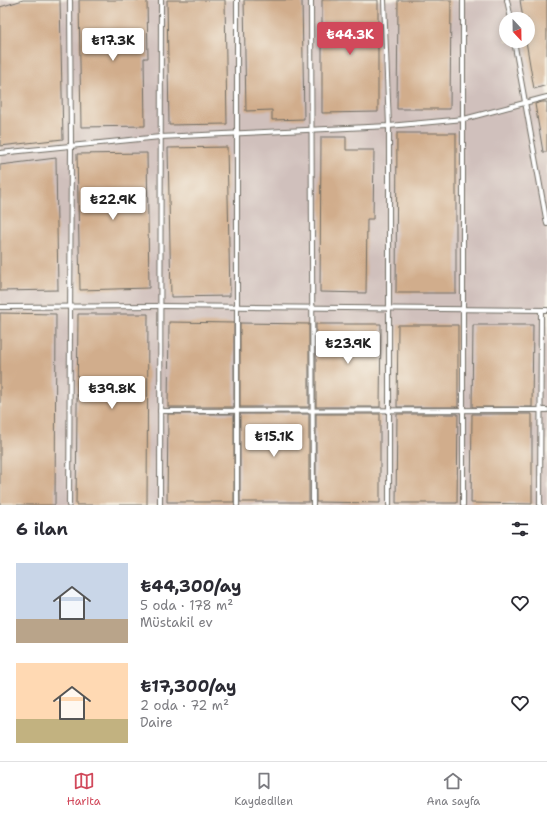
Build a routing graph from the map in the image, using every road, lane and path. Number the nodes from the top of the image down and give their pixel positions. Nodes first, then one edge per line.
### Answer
1 (70, 0) edge
2 (161, 0) edge
3 (237, 0) edge
4 (311, 0) edge
5 (384, 0) edge
6 (463, 0) edge
7 (507, 0) edge
8 (509, 12) edge
9 (515, 48) edge
10 (547, 97) edge
11 (525, 103) junction
12 (464, 119) junction
13 (389, 126) junction
14 (311, 129) junction
15 (237, 132) junction
16 (160, 137) junction
17 (71, 145) junction
18 (0, 153) edge
19 (547, 224) edge
20 (160, 306) junction
21 (0, 307) edge
22 (70, 307) junction
23 (237, 307) junction
24 (313, 309) junction
25 (389, 309) junction
26 (463, 309) junction
27 (541, 310) junction
28 (547, 310) edge
29 (463, 410) junction
30 (540, 410) junction
31 (547, 410) edge
32 (237, 411) junction
33 (313, 411) junction
34 (389, 411) junction
35 (160, 412) junction
36 (69, 505) edge
37 (160, 505) edge
38 (237, 505) edge
39 (313, 505) edge
40 (389, 505) edge
41 (463, 505) edge
42 (540, 505) edge

1 - 17 lane
2 - 16 lane
3 - 15 lane
4 - 14 lane
5 - 13 lane
6 - 12 lane
7 - 8 lane
9 - 11 lane
10 - 11 lane
11 - 12 lane
11 - 19 lane
12 - 13 lane
12 - 26 lane
13 - 14 lane
13 - 25 lane
14 - 15 lane
14 - 24 lane
15 - 16 lane
15 - 23 lane
16 - 17 lane
16 - 20 lane
17 - 18 lane
17 - 22 lane
20 - 22 lane
20 - 23 lane
20 - 35 lane
21 - 22 lane
22 - 36 lane
23 - 24 lane
23 - 32 lane
24 - 25 lane
24 - 33 lane
25 - 26 lane
25 - 34 lane
26 - 27 lane
26 - 29 lane
27 - 28 lane
27 - 30 lane
29 - 30 lane
29 - 34 lane
29 - 41 lane
30 - 31 lane
30 - 42 lane
32 - 33 lane
32 - 35 lane
32 - 38 lane
33 - 34 lane
33 - 39 lane
34 - 40 lane
35 - 37 lane

